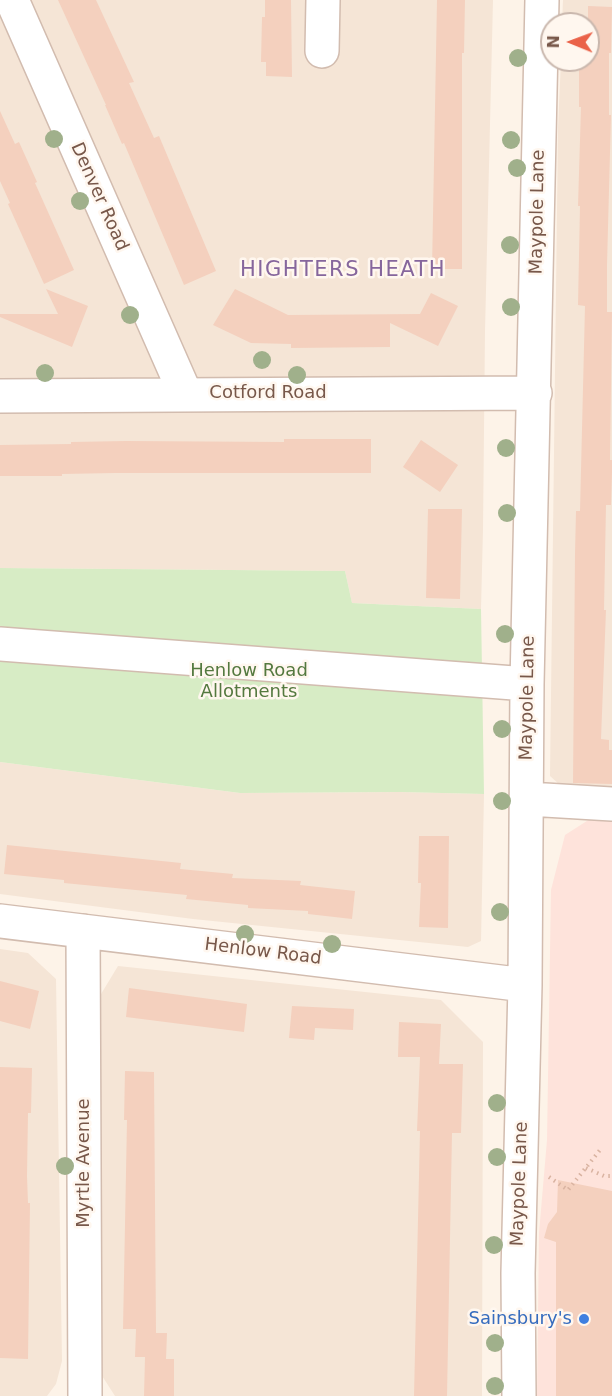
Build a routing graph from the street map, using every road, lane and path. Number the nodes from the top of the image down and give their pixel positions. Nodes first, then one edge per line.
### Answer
1 (12, 0) edge
2 (323, 0) edge
3 (542, 0) edge
4 (322, 51) dead end
5 (185, 393) junction
6 (535, 393) junction
7 (0, 396) edge
8 (0, 644) edge
9 (527, 684) junction
10 (528, 799) junction
11 (612, 804) edge
12 (0, 921) edge
13 (83, 931) junction
14 (525, 985) junction
15 (600, 1150) dead end
16 (586, 1168) junction
17 (520, 1171) junction
18 (612, 1176) edge
19 (86, 1396) edge
20 (519, 1396) edge

1 - 5 street, Denver Road
2 - 4 street
3 - 6 street, Maypole Lane
5 - 6 street, Cotford Road
5 - 7 street, Cotford Road
6 - 9 street, Maypole Lane
8 - 9 street
9 - 10 street, Maypole Lane
10 - 11 street
10 - 14 street, Maypole Lane
12 - 13 street, Henlow Road
13 - 14 street, Henlow Road
13 - 19 street, Myrtle Avenue
14 - 17 street, Maypole Lane
15 - 16 path
16 - 17 path
16 - 18 path
17 - 20 street, Maypole Lane

